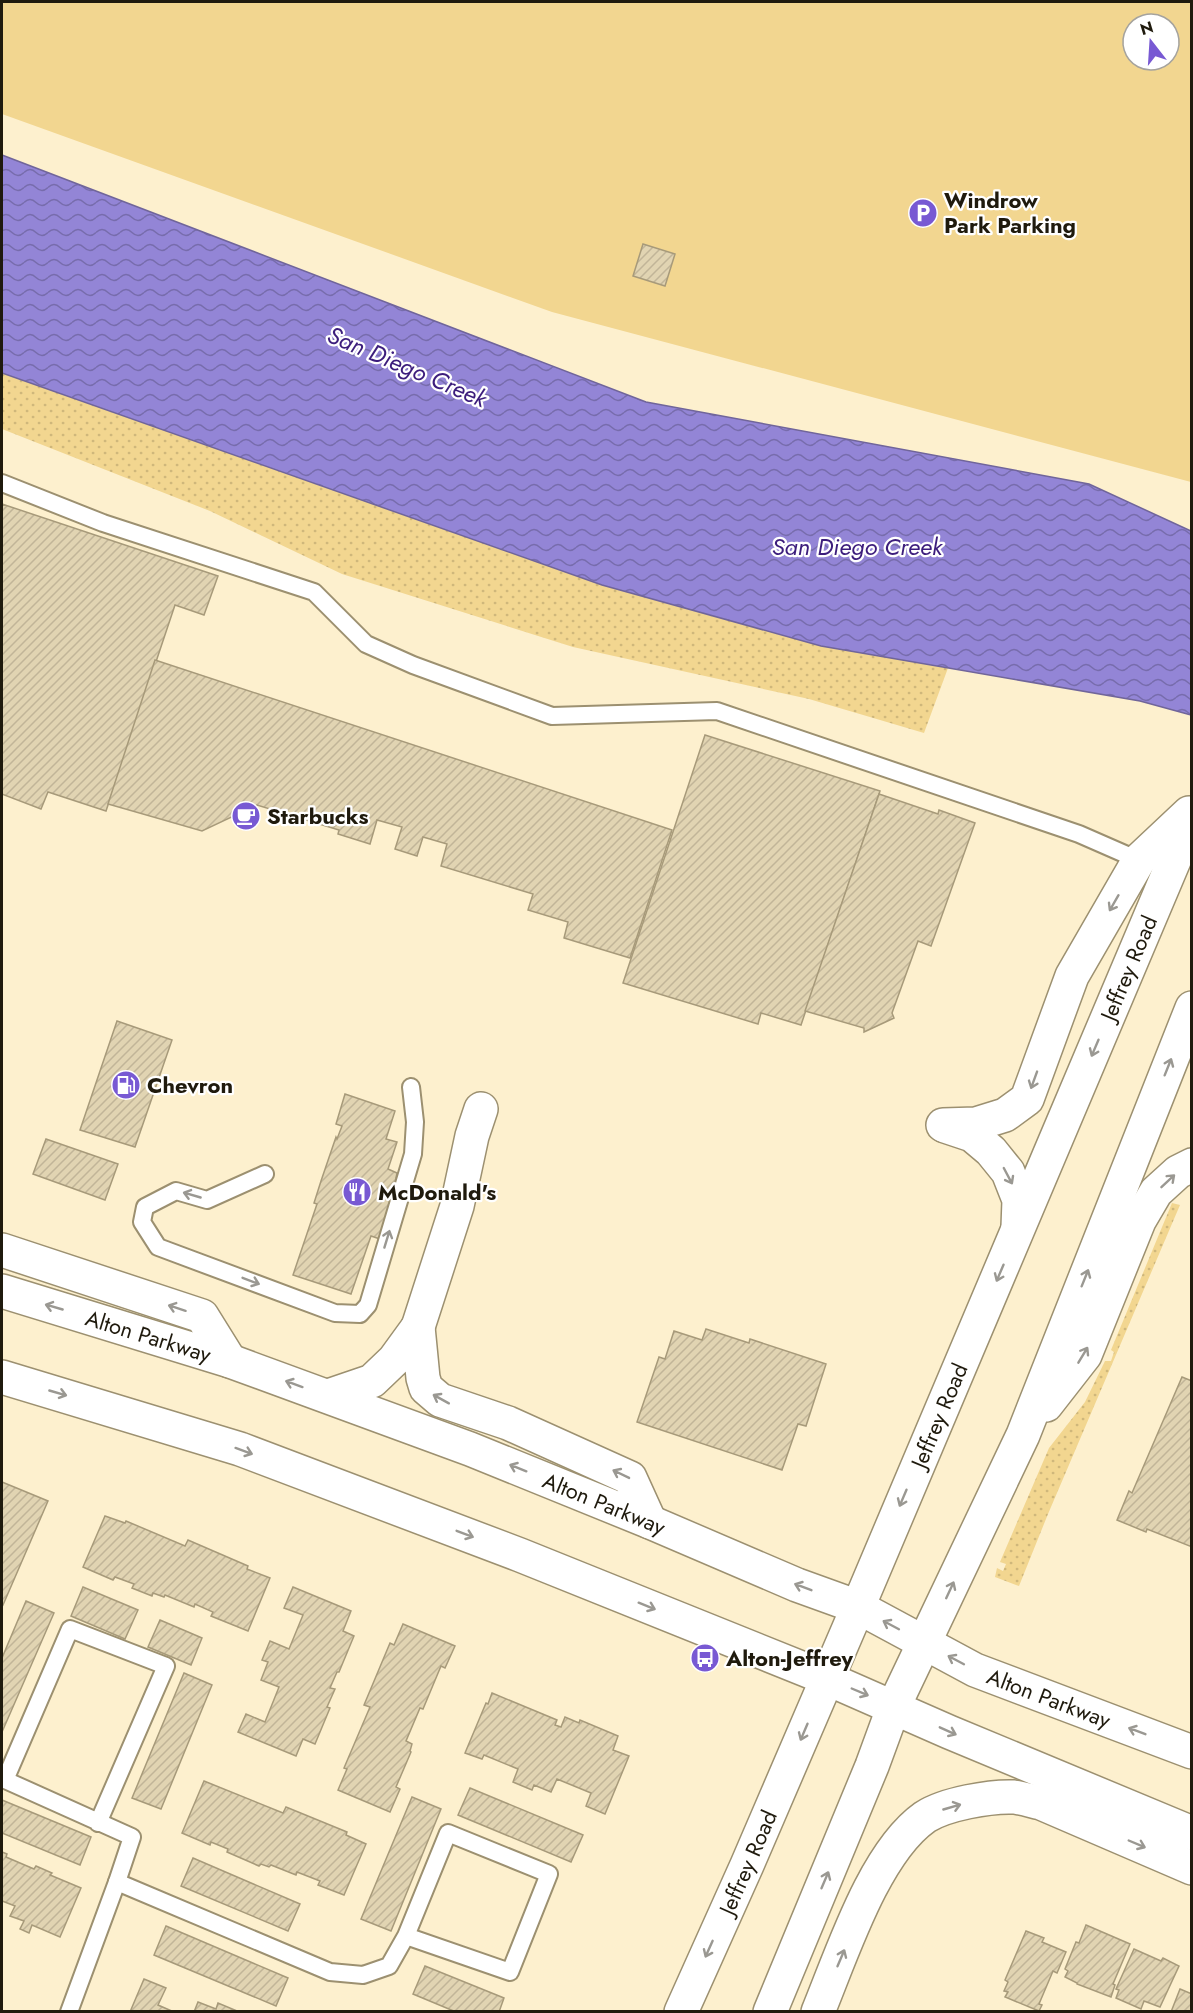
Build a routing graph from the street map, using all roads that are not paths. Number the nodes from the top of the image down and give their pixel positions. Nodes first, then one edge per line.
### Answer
1 (2, 483) edge
2 (1191, 811) edge
3 (1191, 818) edge
4 (1139, 860) junction
5 (1169, 872) junction
6 (1191, 1008) edge
7 (411, 1087) dead end
8 (481, 1109) dead end
9 (1191, 1165) edge
10 (265, 1174) dead end
11 (1018, 1228) junction
12 (2, 1250) edge
13 (2, 1291) edge
14 (418, 1327) junction
15 (230, 1361) junction
16 (2, 1377) edge
17 (328, 1396) junction
18 (1023, 1435) junction
19 (650, 1522) junction
20 (858, 1607) junction
21 (925, 1643) junction
22 (826, 1678) junction
23 (894, 1706) junction
24 (1191, 1752) edge
25 (98, 1823) junction
26 (1191, 1833) edge
27 (1191, 1868) edge
28 (117, 1882) junction
29 (406, 1936) junction
30 (69, 2012) edge
31 (681, 2012) edge
32 (770, 2012) edge
33 (818, 2012) edge

1 - 4 lane
2 - 4 main road
3 - 5 main road, Jeffrey Road
4 - 5 lane
4 -> 11 main road
5 -> 11 main road, Jeffrey Road
18 -> 6 main road
10 -> 7 lane
8 - 14 main road
18 -> 9 main road
11 -> 20 main road, Jeffrey Road
15 -> 12 main road
15 -> 13 main road, Alton Parkway
14 - 17 main road
19 -> 14 main road
17 -> 15 main road, Alton Parkway
16 -> 22 main road
19 -> 17 main road, Alton Parkway
21 -> 18 main road
20 -> 19 main road, Alton Parkway
21 -> 20 main road, Alton Parkway
20 - 22 main road, Jeffrey Road
21 - 23 main road
24 -> 21 main road, Alton Parkway
22 -> 23 main road
22 -> 31 main road, Jeffrey Road
23 -> 26 main road
32 -> 23 main road
25 - 25 lane
25 - 28 lane
33 -> 27 main road
28 - 29 lane
28 - 30 lane
29 - 29 lane

